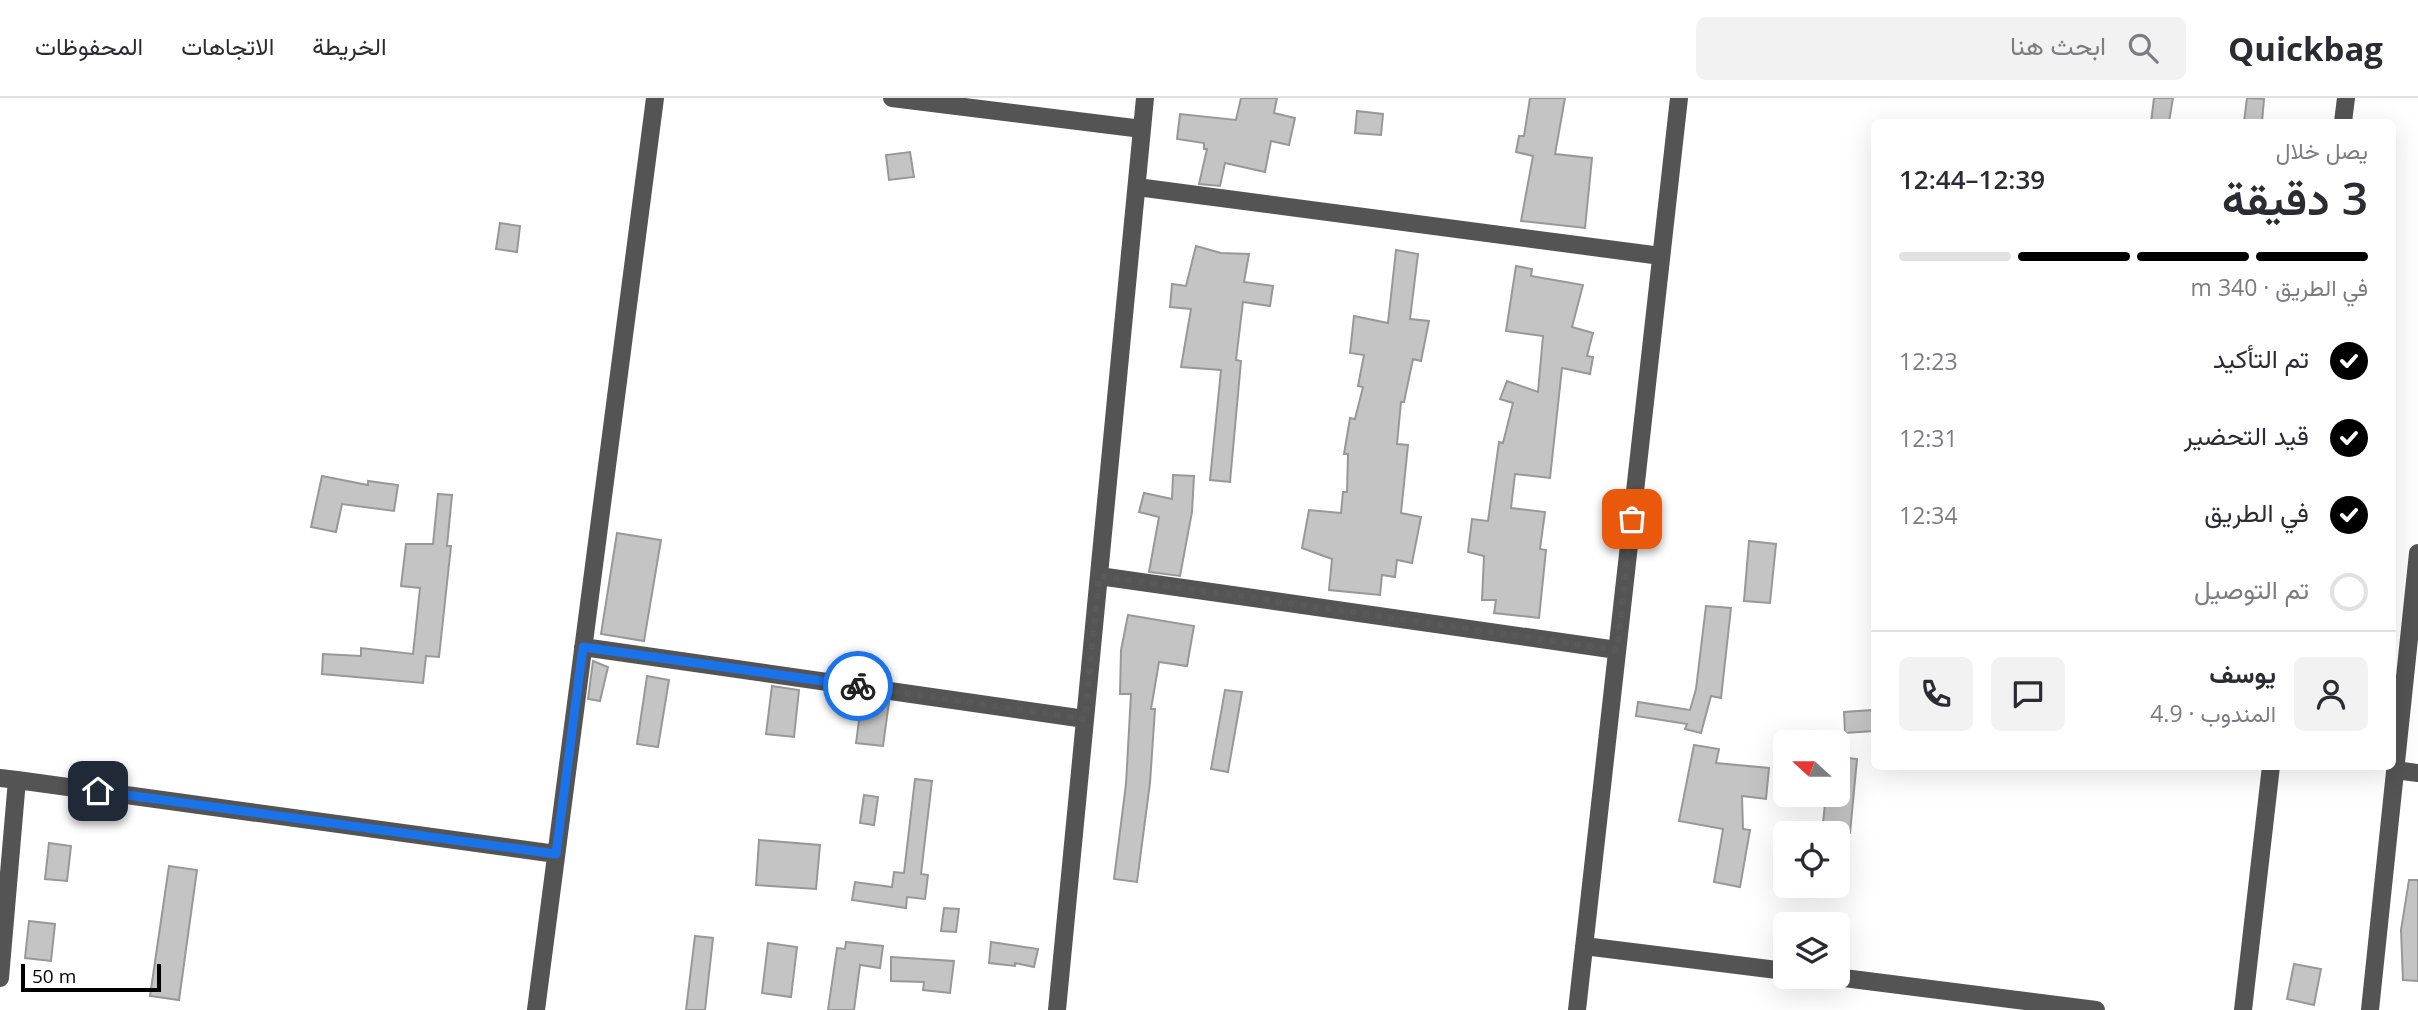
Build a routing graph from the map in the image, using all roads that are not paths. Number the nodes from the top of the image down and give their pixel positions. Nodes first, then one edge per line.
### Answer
1 (655, 98) edge
2 (892, 98) edge
3 (1145, 98) edge
4 (1679, 98) edge
5 (2346, 98) edge
6 (995, 104) edge
7 (2343, 119) edge
8 (1142, 129) junction
9 (1137, 187) junction
10 (1661, 256) junction
11 (2418, 553) edge
12 (1099, 576) junction
13 (583, 647) junction
14 (1617, 650) junction
15 (1085, 719) junction
16 (2396, 761) edge
17 (2271, 770) edge
18 (2395, 770) joint
19 (2418, 773) edge
20 (9, 779) edge
21 (556, 854) junction
22 (1584, 946) junction
23 (1773, 970) edge
24 (0, 978) edge
25 (1850, 979) edge
26 (536, 1010) edge
27 (1057, 1010) edge
28 (1577, 1010) edge
29 (2096, 1010) edge
30 (2244, 1010) edge
31 (2370, 1010) edge

1 - 13 street
2 - 6 street
3 - 8 street
4 - 10 street
5 - 7 street
6 - 8 street
8 - 9 street
9 - 10 street
9 - 12 street
10 - 14 street
11 - 16 street
12 - 14 street
12 - 15 street
13 - 15 street
13 - 21 street
14 - 22 street
15 - 27 street
17 - 30 street
18 - 19 street
18 - 31 street
20 - 21 street
20 - 24 street
21 - 26 street
22 - 23 street
22 - 28 street
25 - 29 street

